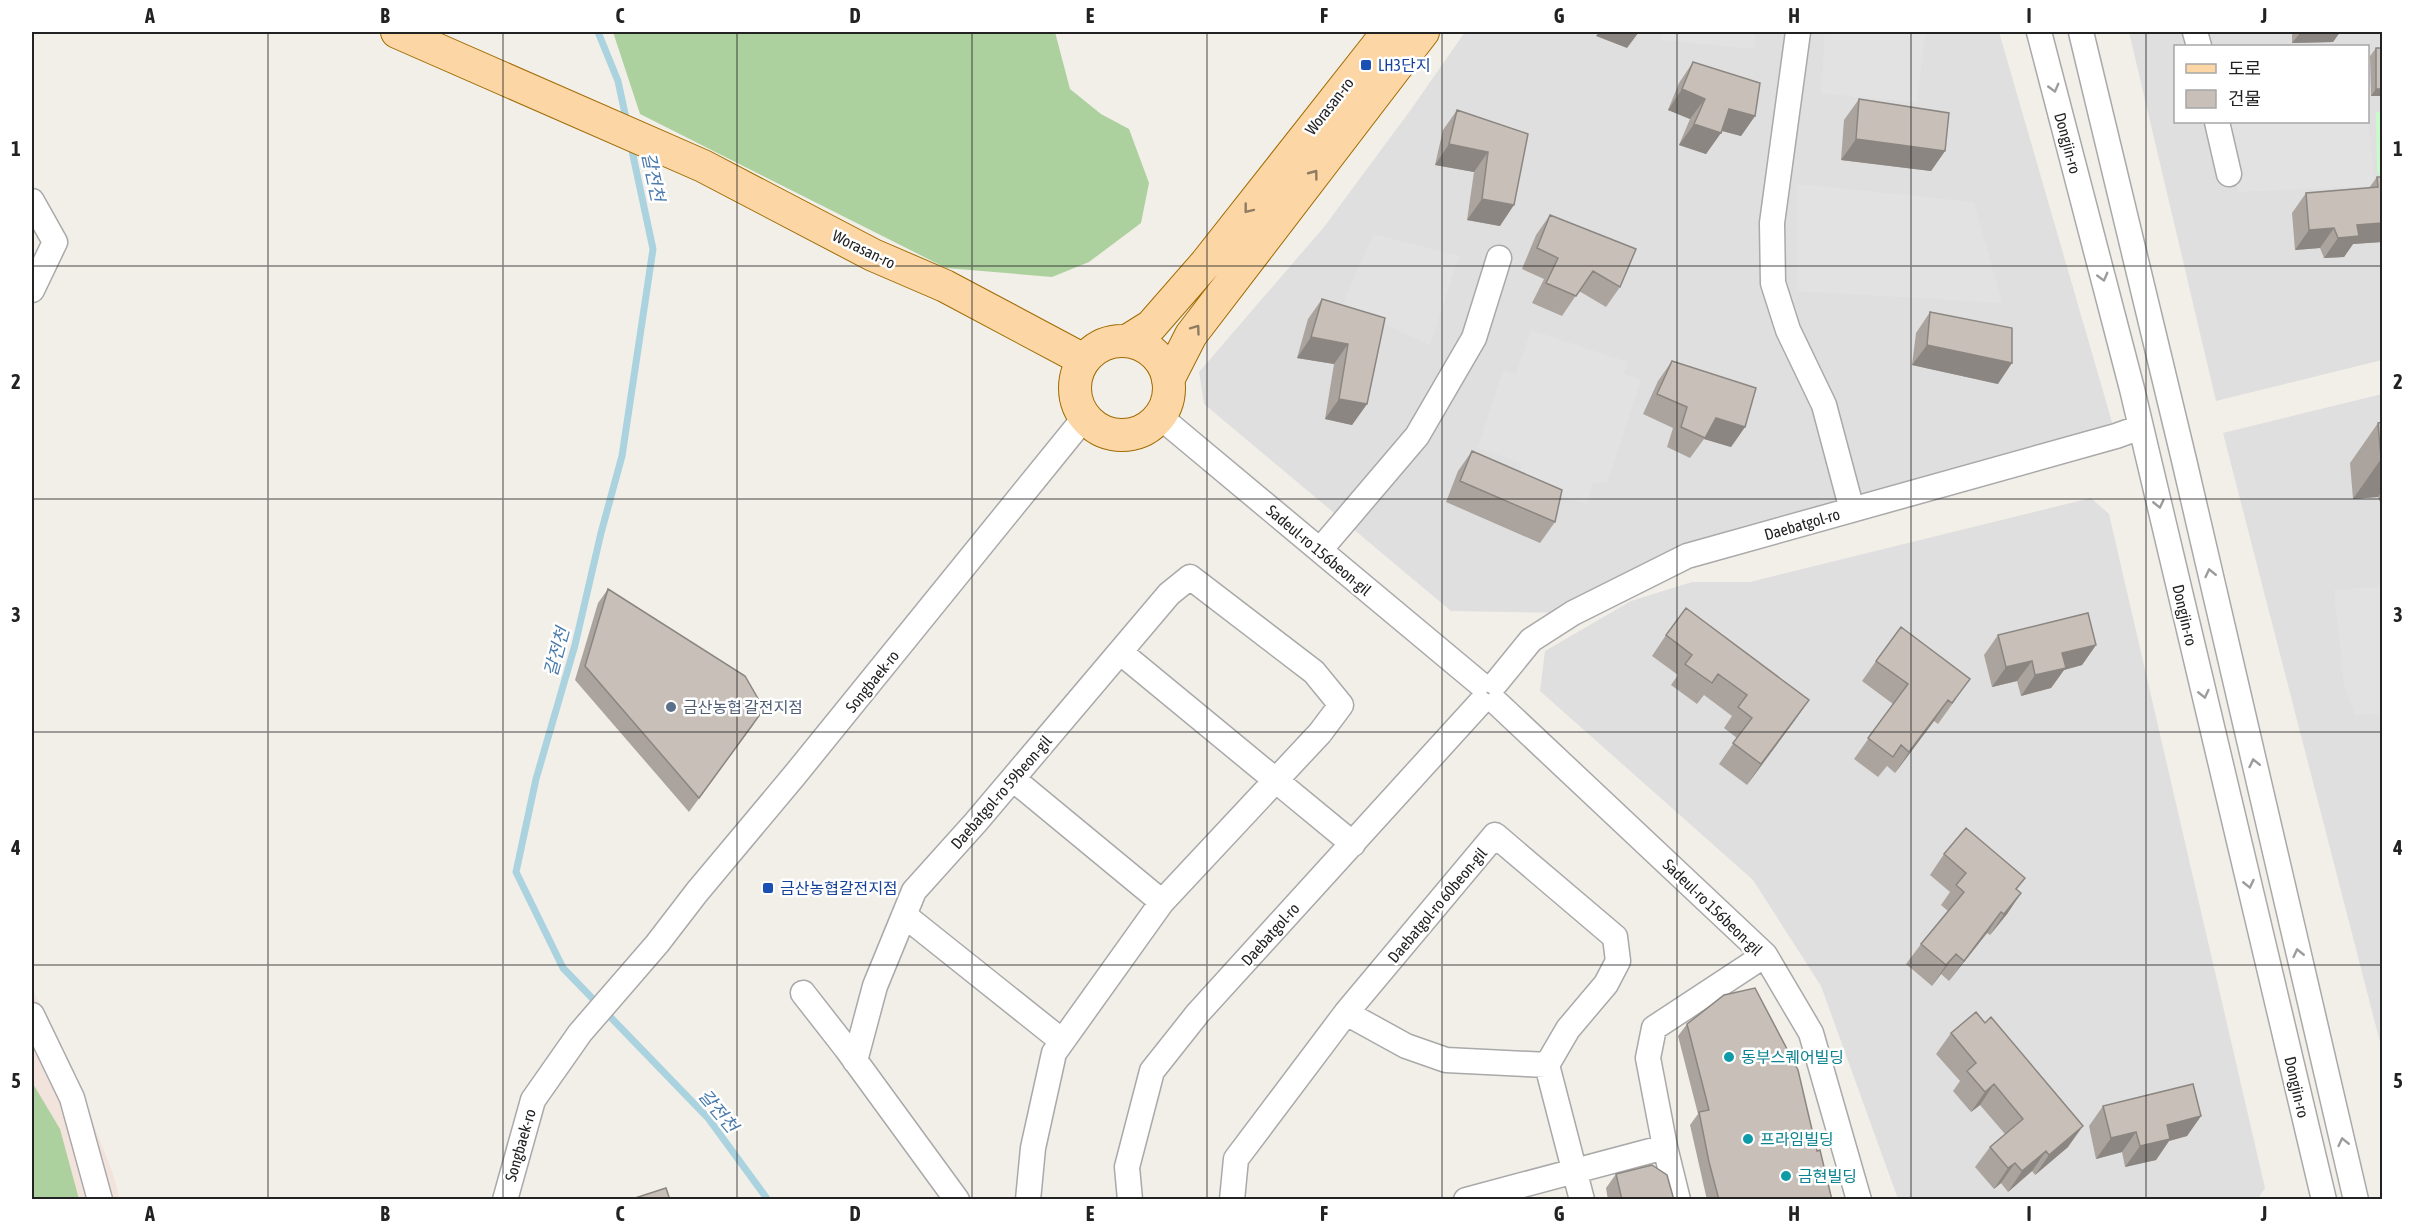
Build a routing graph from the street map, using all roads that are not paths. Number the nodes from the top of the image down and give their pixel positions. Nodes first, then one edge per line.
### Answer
1 (397, 32) edge
2 (1388, 32) edge
3 (1423, 32) edge
4 (1798, 32) edge
5 (2039, 32) edge
6 (2080, 32) edge
7 (2217, 123) edge
8 (2229, 174) dead end
9 (32, 201) edge
10 (1499, 258) dead end
11 (32, 290) edge
12 (1127, 341) junction
13 (1084, 360) junction
14 (1168, 380) junction
15 (2132, 388) junction
16 (1160, 416) junction
17 (1085, 417) junction
18 (2141, 427) junction
19 (2116, 436) junction
20 (2149, 462) junction
21 (1852, 510) junction
22 (1320, 550) junction
23 (1120, 652) junction
24 (1488, 693) junction
25 (1013, 779) junction
26 (1276, 779) junction
27 (1353, 844) junction
28 (1162, 902) junction
29 (904, 915) junction
30 (1765, 955) junction
31 (803, 993) dead end
32 (1346, 1013) junction
33 (32, 1015) edge
34 (1062, 1041) junction
35 (855, 1061) junction
36 (1547, 1065) junction
37 (1665, 1147) junction
38 (1576, 1171) junction
39 (2356, 1199) edge
40 (100, 1200) edge
41 (505, 1200) edge
42 (957, 1200) edge
43 (1028, 1200) edge
44 (1130, 1200) edge
45 (1232, 1200) edge
46 (1466, 1200) edge
47 (1582, 1200) edge
48 (1678, 1200) edge
49 (1859, 1200) edge
50 (2324, 1200) edge

1 - 13 main road, Worasan-ro
2 -> 12 main road, Worasan-ro
14 -> 3 main road
4 - 21 street
5 -> 15 street, Dongjin-ro
39 -> 6 street, Dongjin-ro
7 - 8 street
9 - 11 street
10 - 22 street
12 - 13 main road
12 - 14 main road
13 - 17 main road
14 - 16 main road
15 - 18 street, Dongjin-ro
15 - 19 street
16 - 17 main road
16 - 22 street, Sadeul-ro 156beon-gil
17 - 41 street, Songbaek-ro
18 - 19 street, Daebatgol-ro
18 - 20 street, Dongjin-ro
19 - 20 street
19 - 21 street, Daebatgol-ro
20 -> 50 street, Dongjin-ro
21 - 24 street, Daebatgol-ro
22 - 24 street, Sadeul-ro 156beon-gil
23 - 25 street, Daebatgol-ro 59beon-gil
23 - 26 street
23 - 26 street, Daebatgol-ro 59beon-gil
24 - 27 street, Daebatgol-ro
24 - 30 street, Sadeul-ro 156beon-gil
25 - 28 street
25 - 29 street, Daebatgol-ro 59beon-gil
26 - 27 street
26 - 28 street
27 - 44 street, Daebatgol-ro
28 - 34 street
29 - 34 street
29 - 35 street, Daebatgol-ro 59beon-gil
30 - 37 street
30 - 49 street, Sadeul-ro 156beon-gil
31 - 35 street
32 - 36 street
32 - 36 street, Daebatgol-ro 60beon-gil
32 - 45 street, Daebatgol-ro 60beon-gil
33 - 40 street
34 - 43 street
35 - 42 street
36 - 38 street
37 - 38 street
37 - 48 street
38 - 46 street
38 - 47 street

